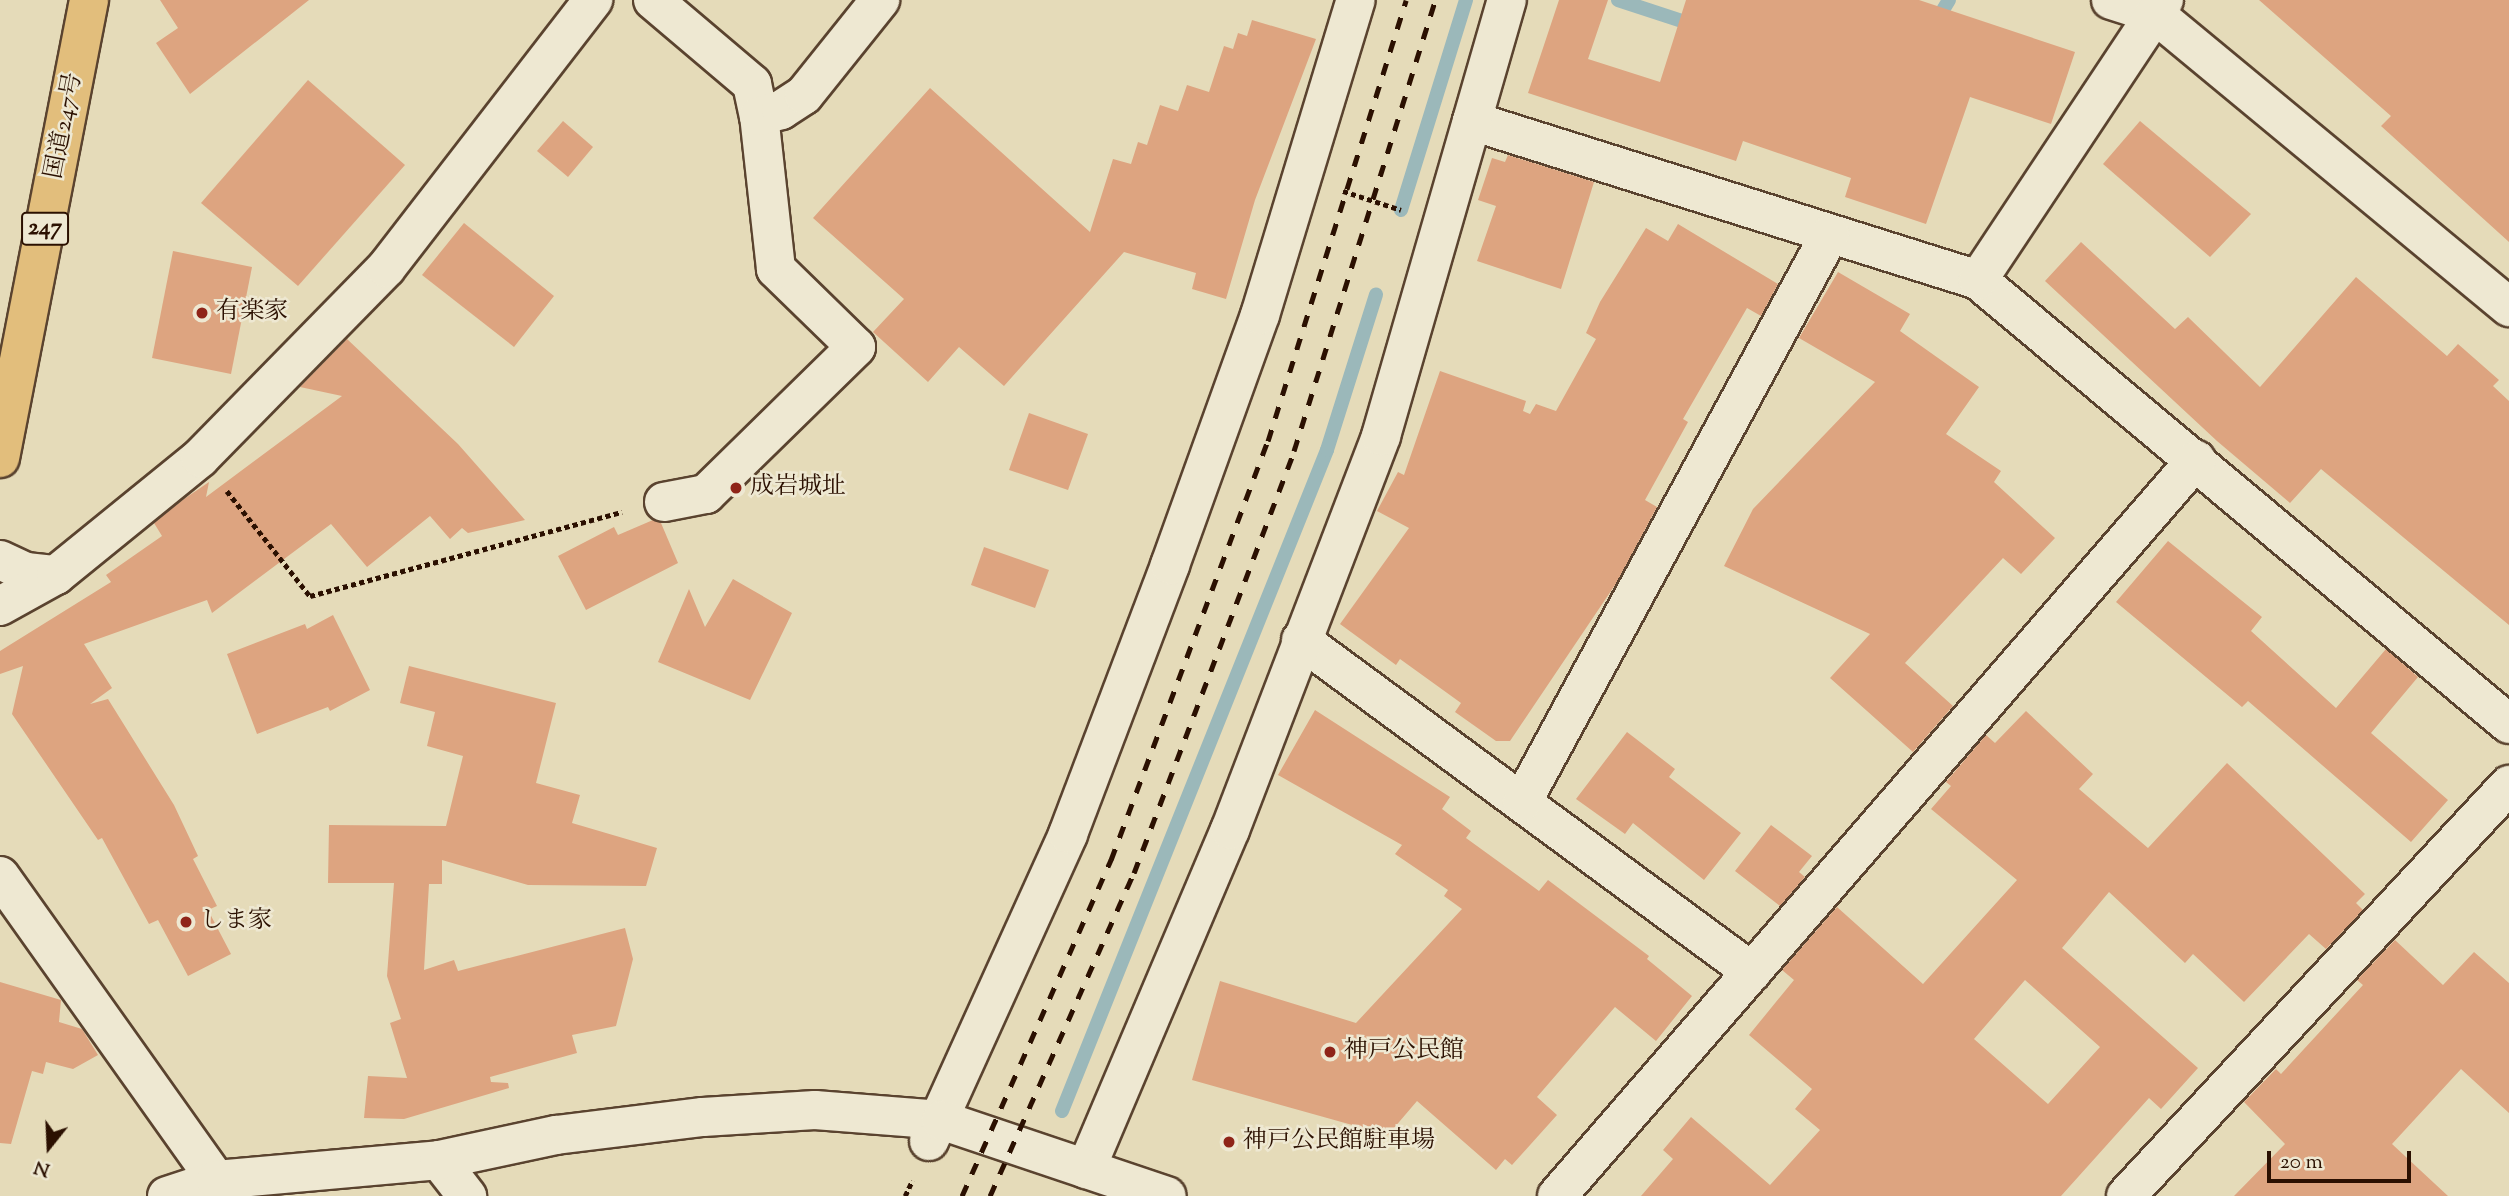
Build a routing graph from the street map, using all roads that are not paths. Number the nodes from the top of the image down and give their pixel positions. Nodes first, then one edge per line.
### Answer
1 (89, 0) edge
2 (593, 0) edge
3 (653, 0) edge
4 (880, 0) edge
5 (1356, 0) edge
6 (1507, 0) edge
7 (2111, 0) edge
8 (2159, 7) edge
9 (759, 116) junction
10 (1472, 121) junction
11 (1830, 234) junction
12 (1979, 280) junction
13 (2509, 307) edge
14 (0, 458) edge
15 (2196, 460) junction
16 (664, 502) road end
17 (0, 560) edge
18 (56, 575) junction
19 (0, 606) edge
20 (1301, 639) junction
21 (2509, 724) edge
22 (2509, 785) edge
23 (1522, 802) junction
24 (0, 876) edge
25 (1752, 972) junction
26 (935, 1131) junction
27 (439, 1160) junction
28 (1086, 1169) junction
29 (216, 1180) junction
30 (167, 1196) edge
31 (467, 1196) edge
32 (1167, 1196) edge
33 (1557, 1196) edge
34 (2126, 1196) edge

1 - 14 highway, 国道247号 / 247
2 - 18 street
3 - 9 street
4 - 9 street
5 - 26 street
6 - 10 street
7 - 8 street
8 - 12 street
8 - 13 street
9 - 16 street
10 - 11 street
10 - 20 street
11 - 12 street
11 - 23 street
12 - 15 street
15 - 21 street
15 - 25 street
17 - 18 street
18 - 19 street
20 - 23 street
20 - 28 street
22 - 34 street
23 - 25 street
24 - 29 street
25 - 33 street
26 - 27 street
26 - 28 street
27 - 29 street
27 - 31 street
28 - 32 street
29 - 30 street

